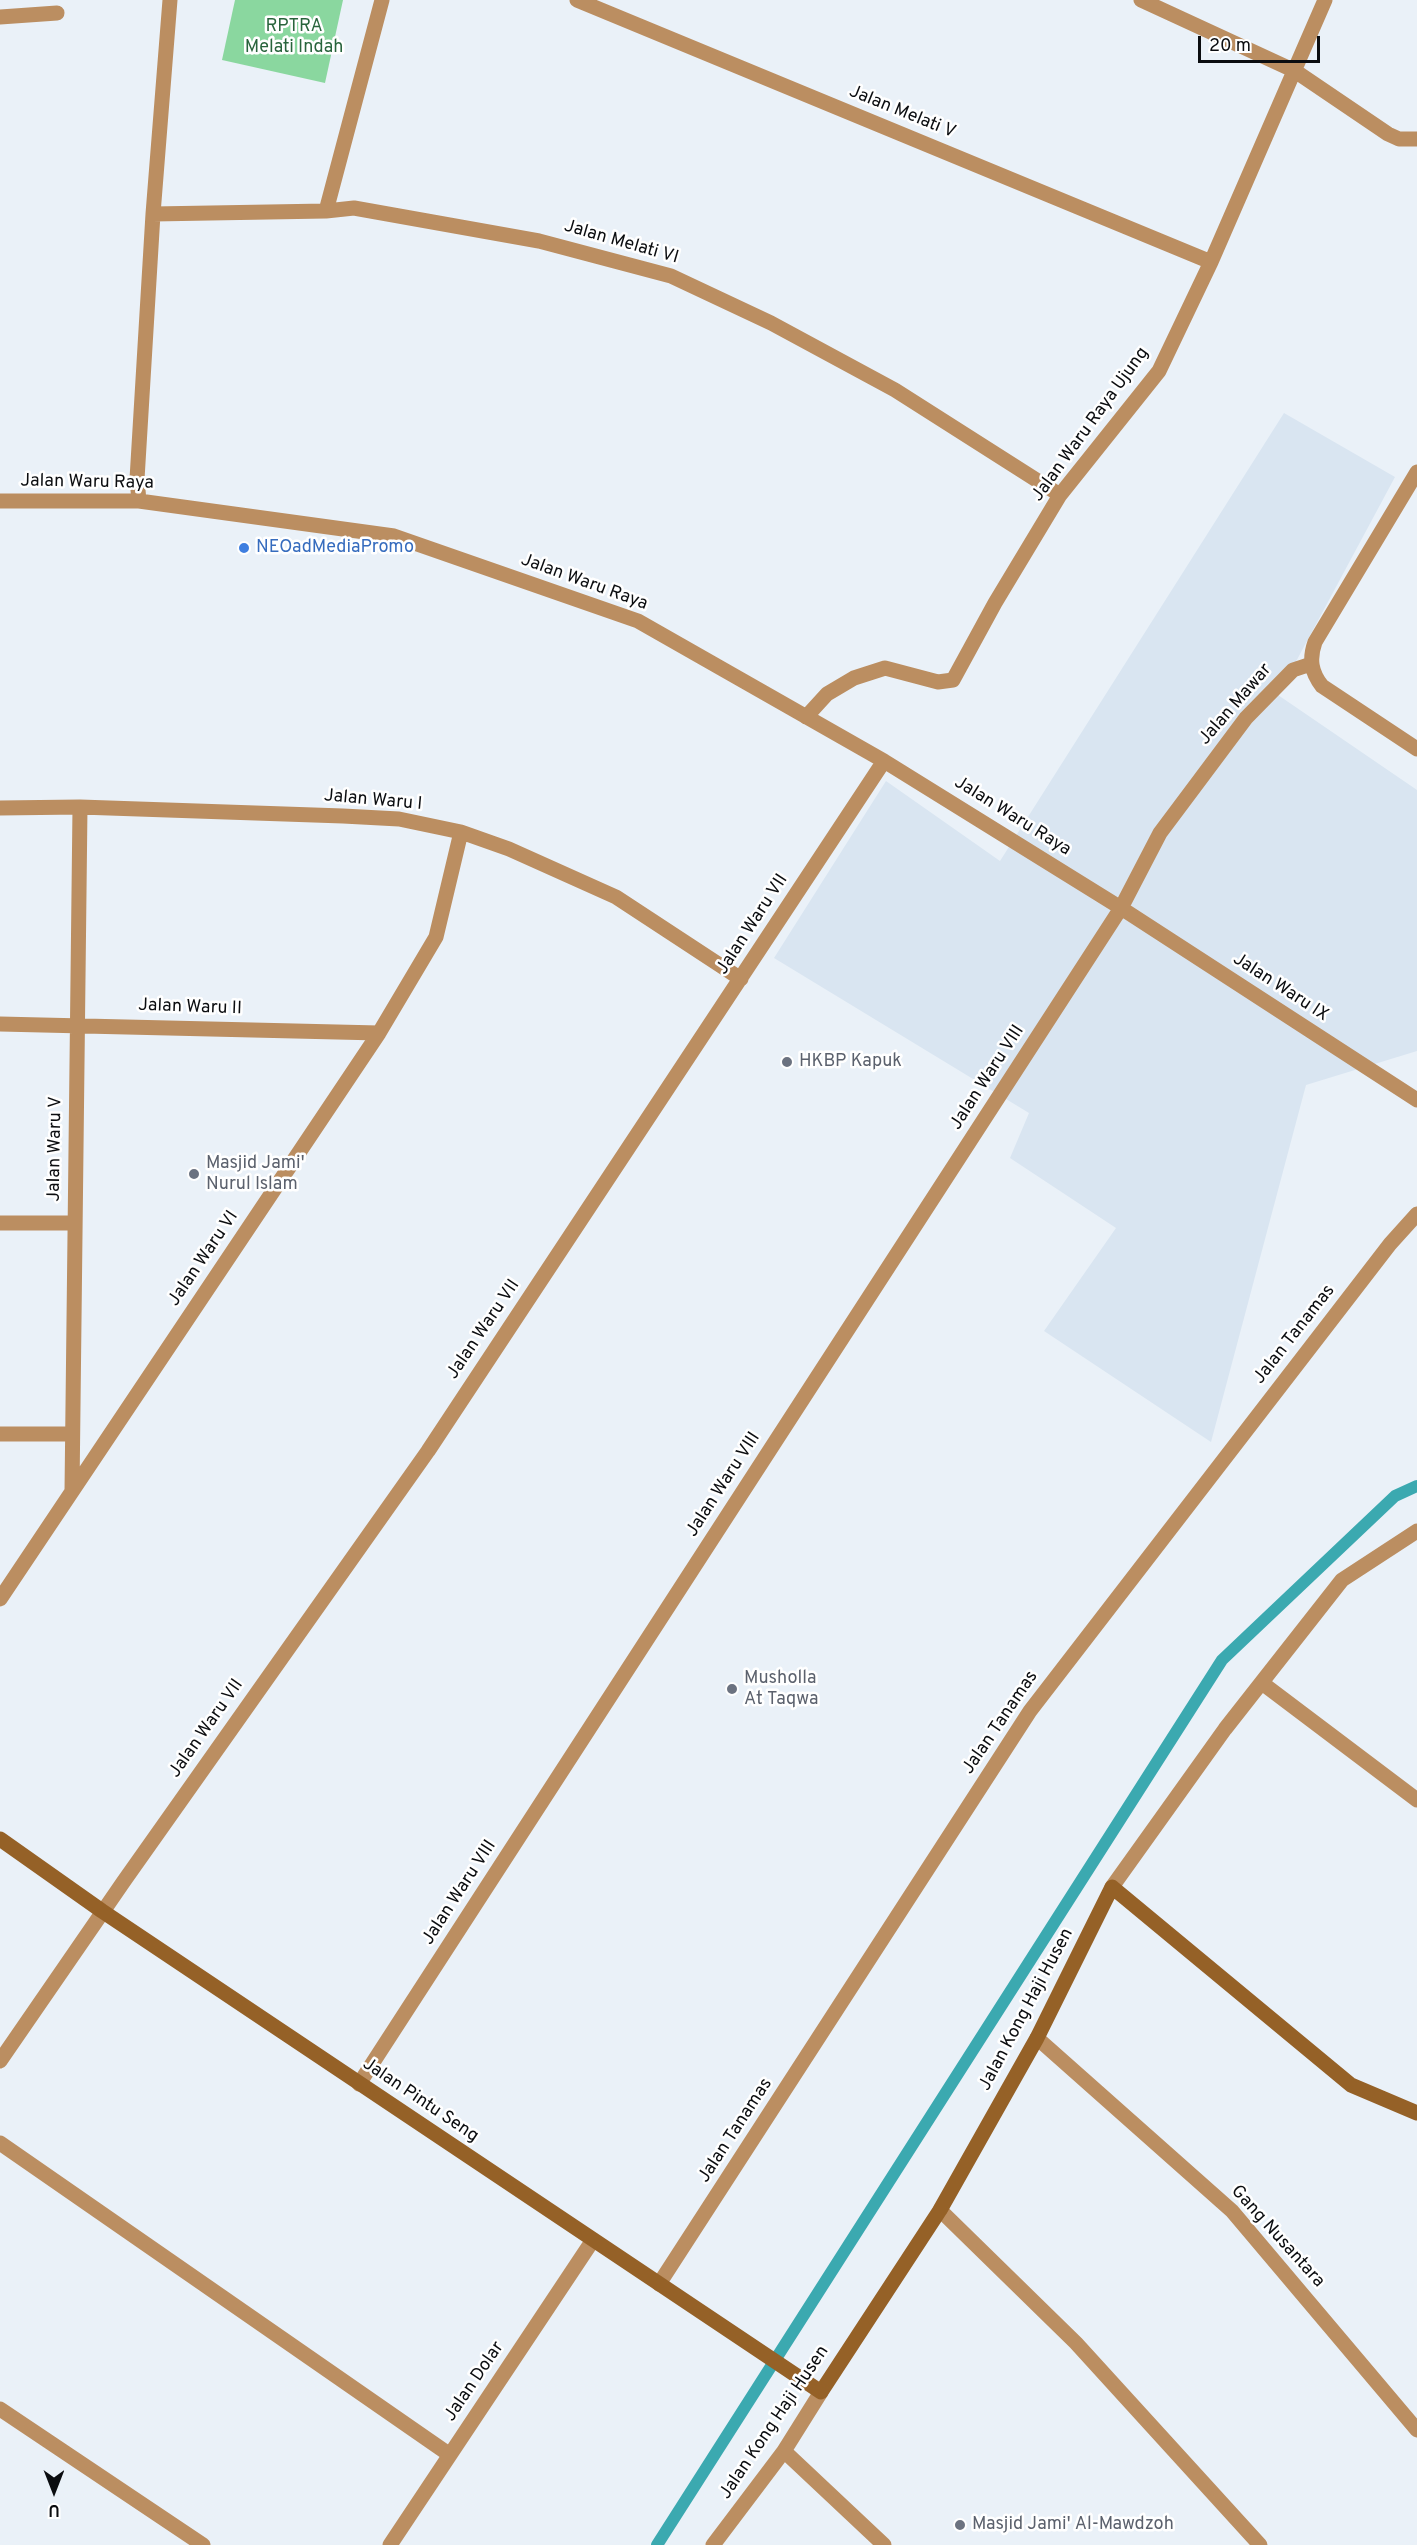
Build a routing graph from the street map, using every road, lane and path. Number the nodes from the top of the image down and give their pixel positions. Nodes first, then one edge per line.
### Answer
1 (170, 0) edge
2 (382, 0) edge
3 (577, 0) edge
4 (1141, 0) edge
5 (1325, 0) edge
6 (57, 13) dead end
7 (0, 16) edge
8 (1295, 71) junction
9 (1417, 139) edge
10 (326, 211) junction
11 (153, 214) junction
12 (1211, 262) junction
13 (1417, 473) edge
14 (1060, 495) junction
15 (0, 501) edge
16 (139, 501) junction
17 (1311, 664) junction
18 (806, 717) junction
19 (1417, 749) edge
20 (884, 761) junction
21 (80, 807) junction
22 (0, 808) edge
23 (461, 832) junction
24 (1121, 908) junction
25 (741, 979) junction
26 (0, 1024) edge
27 (78, 1024) junction
28 (379, 1033) junction
29 (1417, 1100) edge
30 (1417, 1214) edge
31 (0, 1223) edge
32 (75, 1223) junction
33 (0, 1434) edge
34 (72, 1434) junction
35 (72, 1491) junction
36 (1417, 1531) edge
37 (0, 1599) edge
38 (1262, 1683) junction
39 (1417, 1800) edge
40 (0, 1839) edge
41 (1112, 1887) junction
42 (102, 1911) junction
43 (1037, 2038) junction
44 (0, 2061) edge
45 (359, 2084) junction
46 (1417, 2113) edge
47 (0, 2143) edge
48 (940, 2210) junction
49 (593, 2240) junction
50 (660, 2284) junction
51 (821, 2392) junction
52 (0, 2409) edge
53 (1417, 2430) edge
54 (784, 2451) junction
55 (450, 2455) junction
56 (203, 2545) edge
57 (390, 2545) edge
58 (713, 2545) edge
59 (884, 2545) edge
60 (1260, 2545) edge

1 - 11 street
2 - 10 street
3 - 12 street, Jalan Melati V
4 - 8 street
5 - 8 street, Jalan Waru Raya Ujung
6 - 7 street
8 - 9 street
8 - 12 street, Jalan Waru Raya Ujung
10 - 11 street, Jalan Melati VI
10 - 14 street, Jalan Melati VI
11 - 16 street
12 - 14 street, Jalan Waru Raya Ujung
13 - 17 street
14 - 18 street, Jalan Waru Raya Ujung
15 - 16 street, Jalan Waru Raya
16 - 18 street, Jalan Waru Raya
17 - 19 street
17 - 24 street, Jalan Mawar
18 - 20 street, Jalan Waru Raya
20 - 24 street, Jalan Waru Raya
20 - 25 street, Jalan Waru VII
21 - 22 street, Jalan Waru I
21 - 23 street, Jalan Waru I
21 - 27 street, Jalan Waru V
23 - 25 street, Jalan Waru I
23 - 28 street, Jalan Waru VI
24 - 29 street, Jalan Waru IX
24 - 45 street, Jalan Waru VIII
25 - 42 street, Jalan Waru VII
26 - 27 street, Jalan Waru II
27 - 28 street, Jalan Waru II
27 - 32 street, Jalan Waru V
28 - 35 street, Jalan Waru VI
30 - 50 street, Jalan Tanamas
31 - 32 street
32 - 34 street, Jalan Waru V
33 - 34 street
34 - 35 street, Jalan Waru V
35 - 37 street, Jalan Waru VI
36 - 38 street, Jalan Kong Haji Husen
38 - 39 street
38 - 41 street, Jalan Kong Haji Husen
40 - 42 street, Jalan Pintu Seng
41 - 43 street, Jalan Kong Haji Husen
41 - 46 street
42 - 44 street, Jalan Waru VII
42 - 45 street, Jalan Pintu Seng
43 - 48 street, Jalan Kong Haji Husen
43 - 53 street, Gang Nusantara
45 - 49 street, Jalan Pintu Seng
47 - 55 street
48 - 51 street, Jalan Kong Haji Husen
48 - 60 street
49 - 50 street, Jalan Pintu Seng
49 - 55 street, Jalan Dolar
50 - 51 street, Jalan Pintu Seng
51 - 54 street, Jalan Kong Haji Husen
52 - 56 street
54 - 58 street, Jalan Kong Haji Husen
54 - 59 street
55 - 57 street, Jalan Dolar

